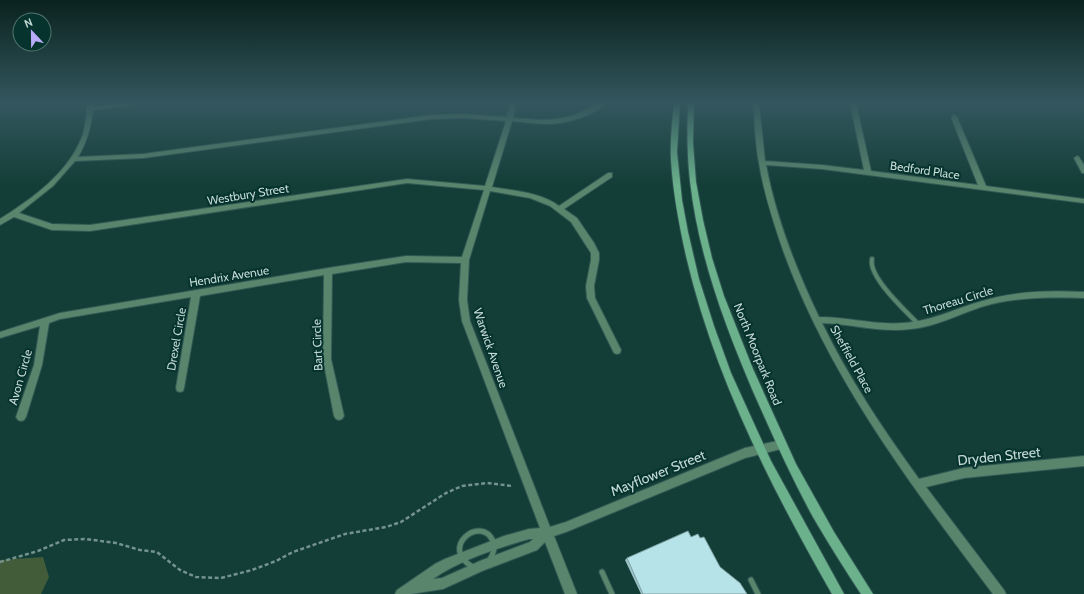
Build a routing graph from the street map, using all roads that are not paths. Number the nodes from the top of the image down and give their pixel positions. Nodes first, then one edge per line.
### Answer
1 (86, 131) edge
2 (331, 131) edge
3 (506, 131) edge
4 (674, 131) edge
5 (689, 131) edge
6 (759, 131) edge
7 (859, 131) edge
8 (960, 131) edge
9 (1077, 158) dead end
10 (74, 159) junction
11 (762, 163) junction
12 (1084, 172) edge
13 (868, 173) junction
14 (610, 174) dead end
15 (487, 188) junction
16 (983, 188) junction
17 (1084, 201) edge
18 (559, 209) junction
19 (14, 214) junction
20 (0, 222) edge
21 (872, 259) dead end
22 (465, 260) junction
23 (328, 272) junction
24 (196, 294) junction
25 (1084, 295) edge
26 (45, 320) junction
27 (816, 320) junction
28 (918, 324) junction
29 (0, 335) edge
30 (617, 350) dead end
31 (180, 388) dead end
32 (339, 416) dead end
33 (21, 417) dead end
34 (782, 445) junction
35 (761, 449) junction
36 (1084, 461) edge
37 (918, 484) junction
38 (547, 533) junction
39 (494, 546) junction
40 (461, 558) junction
41 (483, 565) junction
42 (602, 572) dead end
43 (751, 580) dead end
44 (412, 591) edge
45 (401, 594) edge
46 (571, 594) edge
47 (612, 594) edge
48 (758, 594) edge
49 (838, 594) edge
50 (867, 594) edge
51 (1000, 594) edge

1 - 10 street
2 - 10 street
3 - 15 street, Warwick Avenue
4 - 35 main road
5 - 34 main road, North Moorpark Road
6 - 11 street, Sheffield Place
7 - 13 street
8 - 16 street
9 - 12 street
10 - 19 street
11 - 13 street, Bedford Place
11 - 27 street, Sheffield Place
13 - 16 street, Bedford Place
14 - 18 street
15 - 18 street, Westbury Street
15 - 19 street, Westbury Street
15 - 22 street, Warwick Avenue
16 - 17 street, Bedford Place
18 - 30 street, Westbury Street
19 - 20 street
21 - 28 lane
22 - 23 street, Hendrix Avenue
22 - 38 street, Warwick Avenue
23 - 24 street, Hendrix Avenue
23 - 32 street, Bart Circle
24 - 26 street, Hendrix Avenue
24 - 31 street, Drexel Circle
25 - 28 street, Thoreau Circle
26 - 29 street, Hendrix Avenue
26 - 33 street, Avon Circle
27 - 28 street, Thoreau Circle
27 - 37 street, Sheffield Place
34 - 35 street, Mayflower Street
34 - 50 main road, North Moorpark Road
35 - 38 street, Mayflower Street
35 - 49 main road
36 - 37 street, Dryden Street
37 - 51 street, Sheffield Place
38 - 39 street, Mayflower Street
38 - 41 street, Mayflower Street
38 - 46 street, Warwick Avenue
39 - 40 street, Mayflower Street
39 - 40 lane
39 - 41 lane
40 - 41 lane
40 - 44 street, Mayflower Street
41 - 44 street, Mayflower Street
42 - 47 lane
43 - 48 lane
44 - 45 street, Mayflower Street

